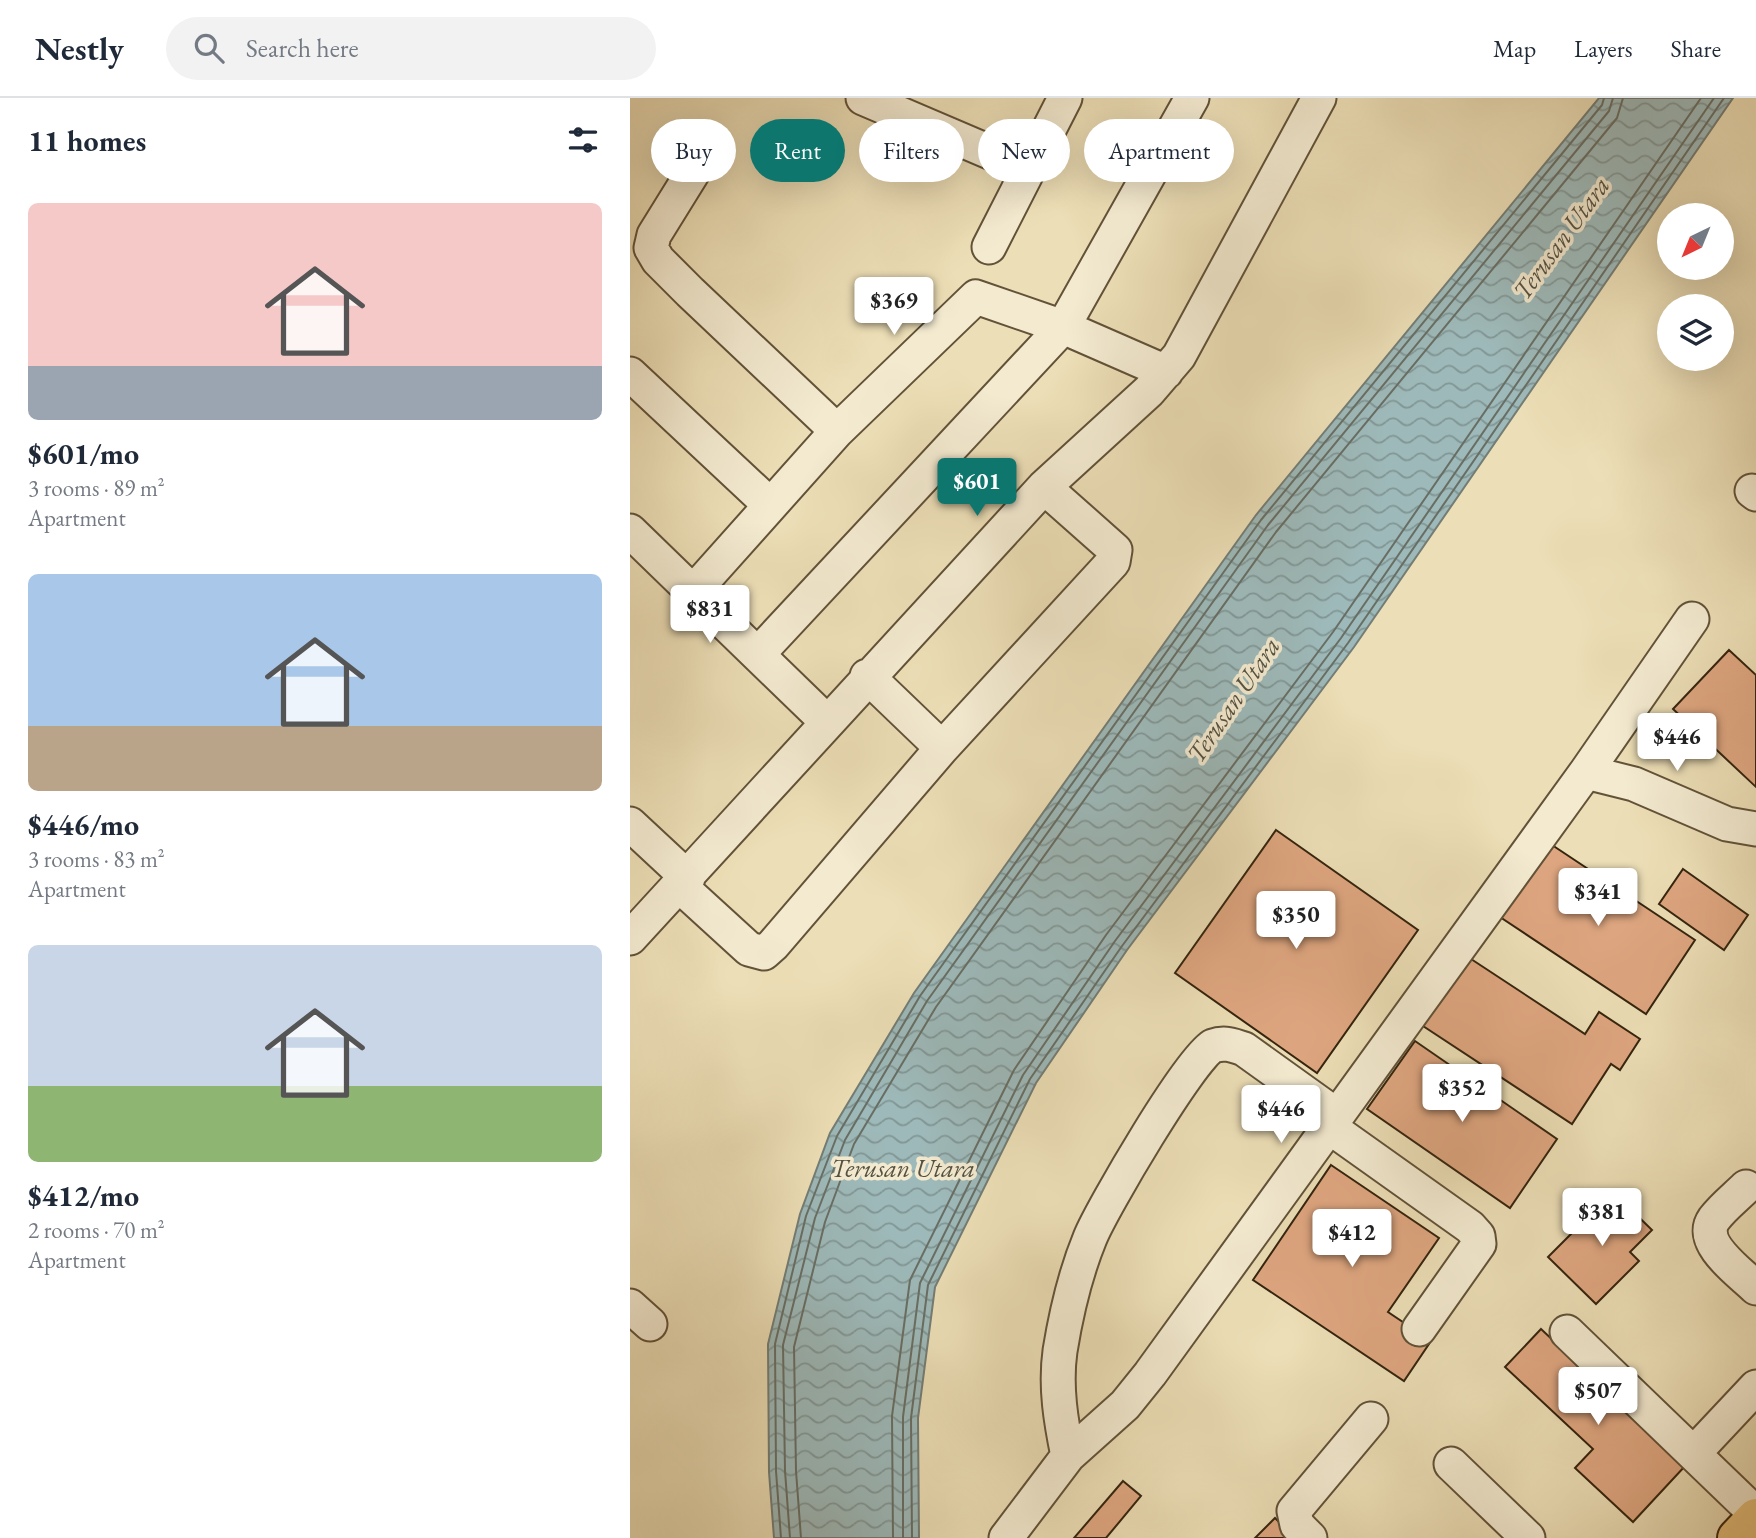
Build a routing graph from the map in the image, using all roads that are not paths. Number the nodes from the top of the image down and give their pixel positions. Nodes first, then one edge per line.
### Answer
1 (863, 98) edge
2 (1065, 98) edge
3 (1192, 98) edge
4 (1319, 98) edge
5 (1054, 119) edge
6 (978, 147) edge
7 (687, 182) edge
8 (1020, 182) edge
9 (989, 247) dead end
10 (1063, 327) junction
11 (1166, 372) junction
12 (630, 374) edge
13 (837, 431) junction
14 (1044, 487) junction
15 (769, 504) junction
16 (630, 531) edge
17 (694, 591) junction
18 (1692, 619) dead end
19 (758, 654) junction
20 (867, 676) junction
21 (827, 721) junction
22 (942, 748) junction
23 (1586, 772) junction
24 (630, 824) edge
25 (1756, 829) edge
26 (684, 882) junction
27 (630, 939) edge
28 (1332, 1120) junction
29 (1746, 1187) dead end
30 (1756, 1288) edge
31 (1419, 1329) dead end
32 (1567, 1332) dead end
33 (1756, 1387) edge
34 (1371, 1419) dead end
35 (1694, 1453) junction
36 (1068, 1456) junction
37 (1451, 1464) dead end
38 (1748, 1528) edge
39 (1006, 1538) edge
40 (1310, 1538) edge
41 (1528, 1538) edge

1 - 6 street
2 - 5 street
3 - 10 street
4 - 11 street
7 - 13 street
8 - 9 street
10 - 11 street
10 - 13 street
10 - 19 street
11 - 14 street
12 - 15 street
13 - 15 street
14 - 20 street
14 - 22 street
15 - 17 street
16 - 17 street
17 - 19 street
18 - 23 street
19 - 21 street
20 - 21 street
20 - 22 street
21 - 26 street
22 - 26 street
23 - 25 street
23 - 28 street
24 - 26 street
26 - 27 street
28 - 31 street
28 - 36 street
28 - 36 street
29 - 30 street
32 - 35 street
33 - 35 street
34 - 40 street
35 - 38 street
36 - 39 street
37 - 41 street

